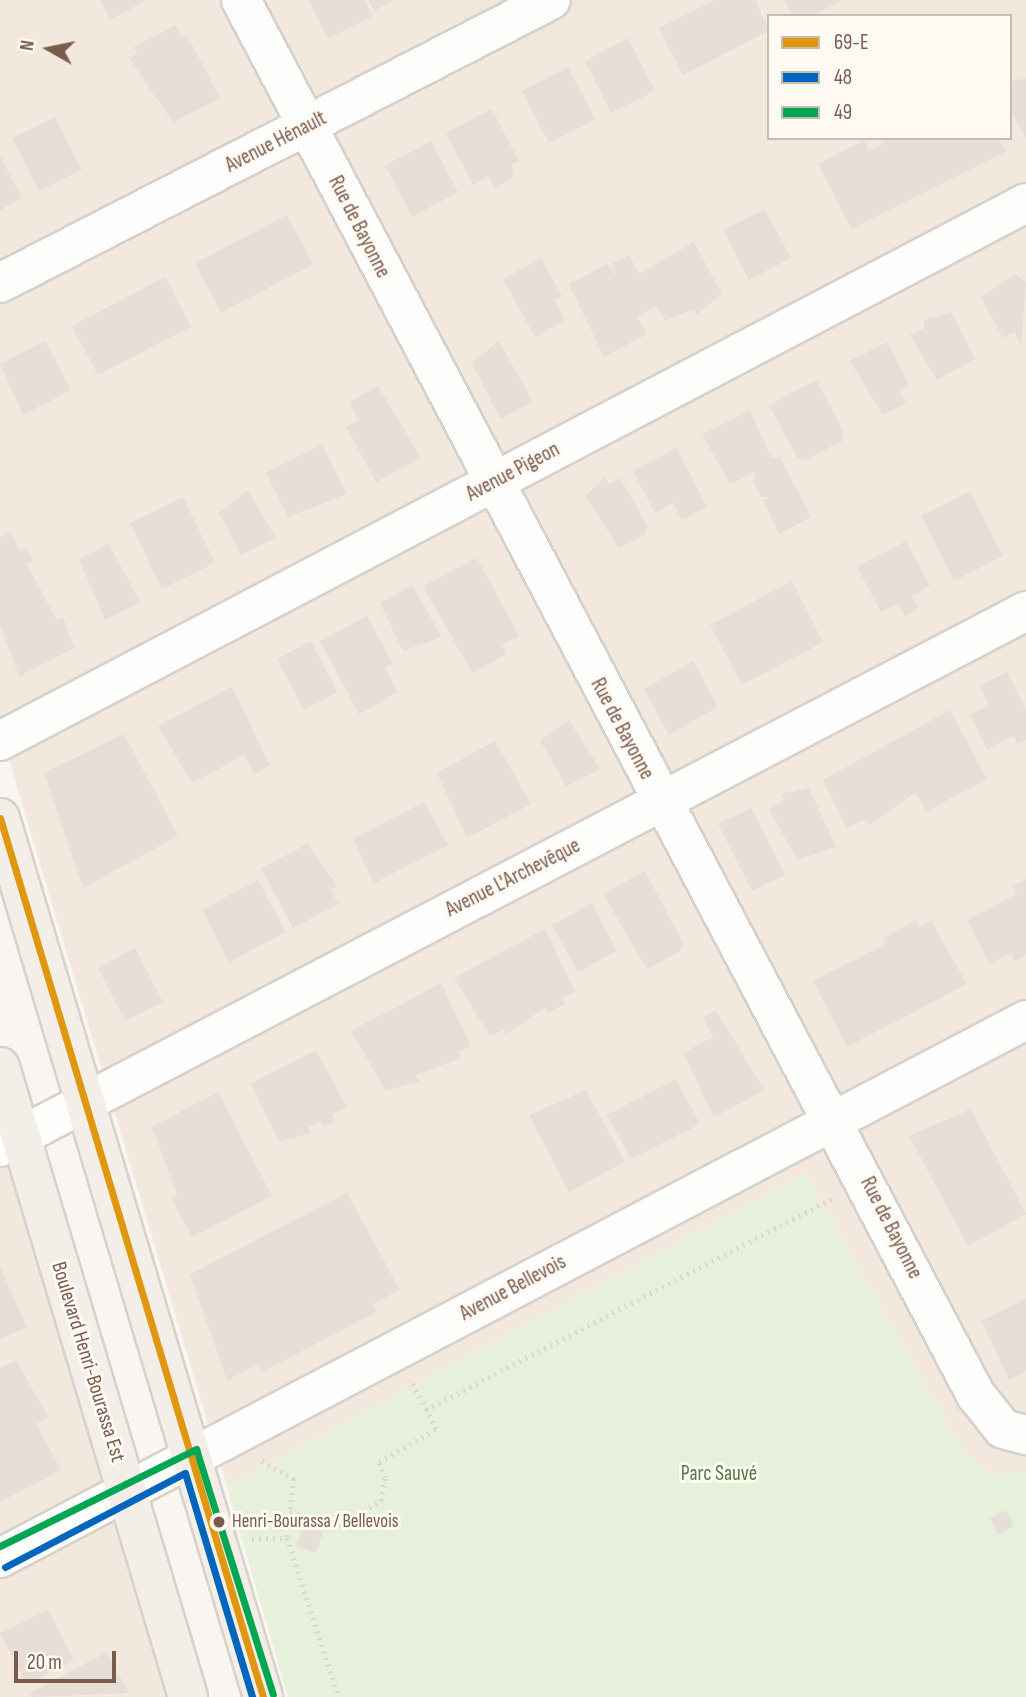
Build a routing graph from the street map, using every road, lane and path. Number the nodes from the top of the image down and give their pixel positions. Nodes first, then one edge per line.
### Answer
1 (241, 0) edge
2 (551, 0) edge
3 (307, 127) junction
4 (1026, 203) edge
5 (0, 283) edge
6 (491, 483) junction
7 (1026, 611) edge
8 (0, 741) edge
9 (660, 802) junction
10 (0, 818) edge
11 (1026, 1020) edge
12 (0, 1067) edge
13 (83, 1100) junction
14 (833, 1120) junction
15 (11, 1141) edge
16 (867, 1181) junction
17 (396, 1350) junction
18 (426, 1410) junction
19 (1026, 1436) edge
20 (208, 1449) junction
21 (127, 1492) junction
22 (290, 1512) junction
23 (287, 1538) junction
24 (216, 1541) junction
25 (0, 1558) edge
26 (188, 1697) edge
27 (262, 1697) edge
28 (339, 1697) edge

1 - 3 street, Rue de Bayonne
2 - 3 street, Avenue Hénault
3 - 5 street, Avenue Hénault
3 - 6 street, Rue de Bayonne
4 - 6 street, Avenue Pigeon
6 - 8 street, Avenue Pigeon
6 - 9 street, Rue de Bayonne
7 - 9 street, Avenue L'Archevêque
9 - 13 street, Avenue L'Archevêque
9 - 14 street, Rue de Bayonne
10 - 13 main road
11 - 14 street, Avenue Bellevois
12 - 15 main road, Boulevard Henri-Bourassa Est
13 - 15 street, Avenue L'Archevêque
13 - 20 main road
14 - 16 street, Rue de Bayonne
14 - 17 street, Avenue Bellevois
15 - 21 main road, Boulevard Henri-Bourassa Est
16 - 18 path
16 - 19 street, Rue de Bayonne
17 - 18 path
17 - 20 street, Avenue Bellevois
18 - 22 path
20 - 21 street, Avenue Bellevois
20 - 22 path
20 - 24 main road
21 - 25 street, Avenue Bellevois
21 - 26 main road, Boulevard Henri-Bourassa Est
22 - 23 path
23 - 24 path
23 - 28 path
24 - 27 main road

